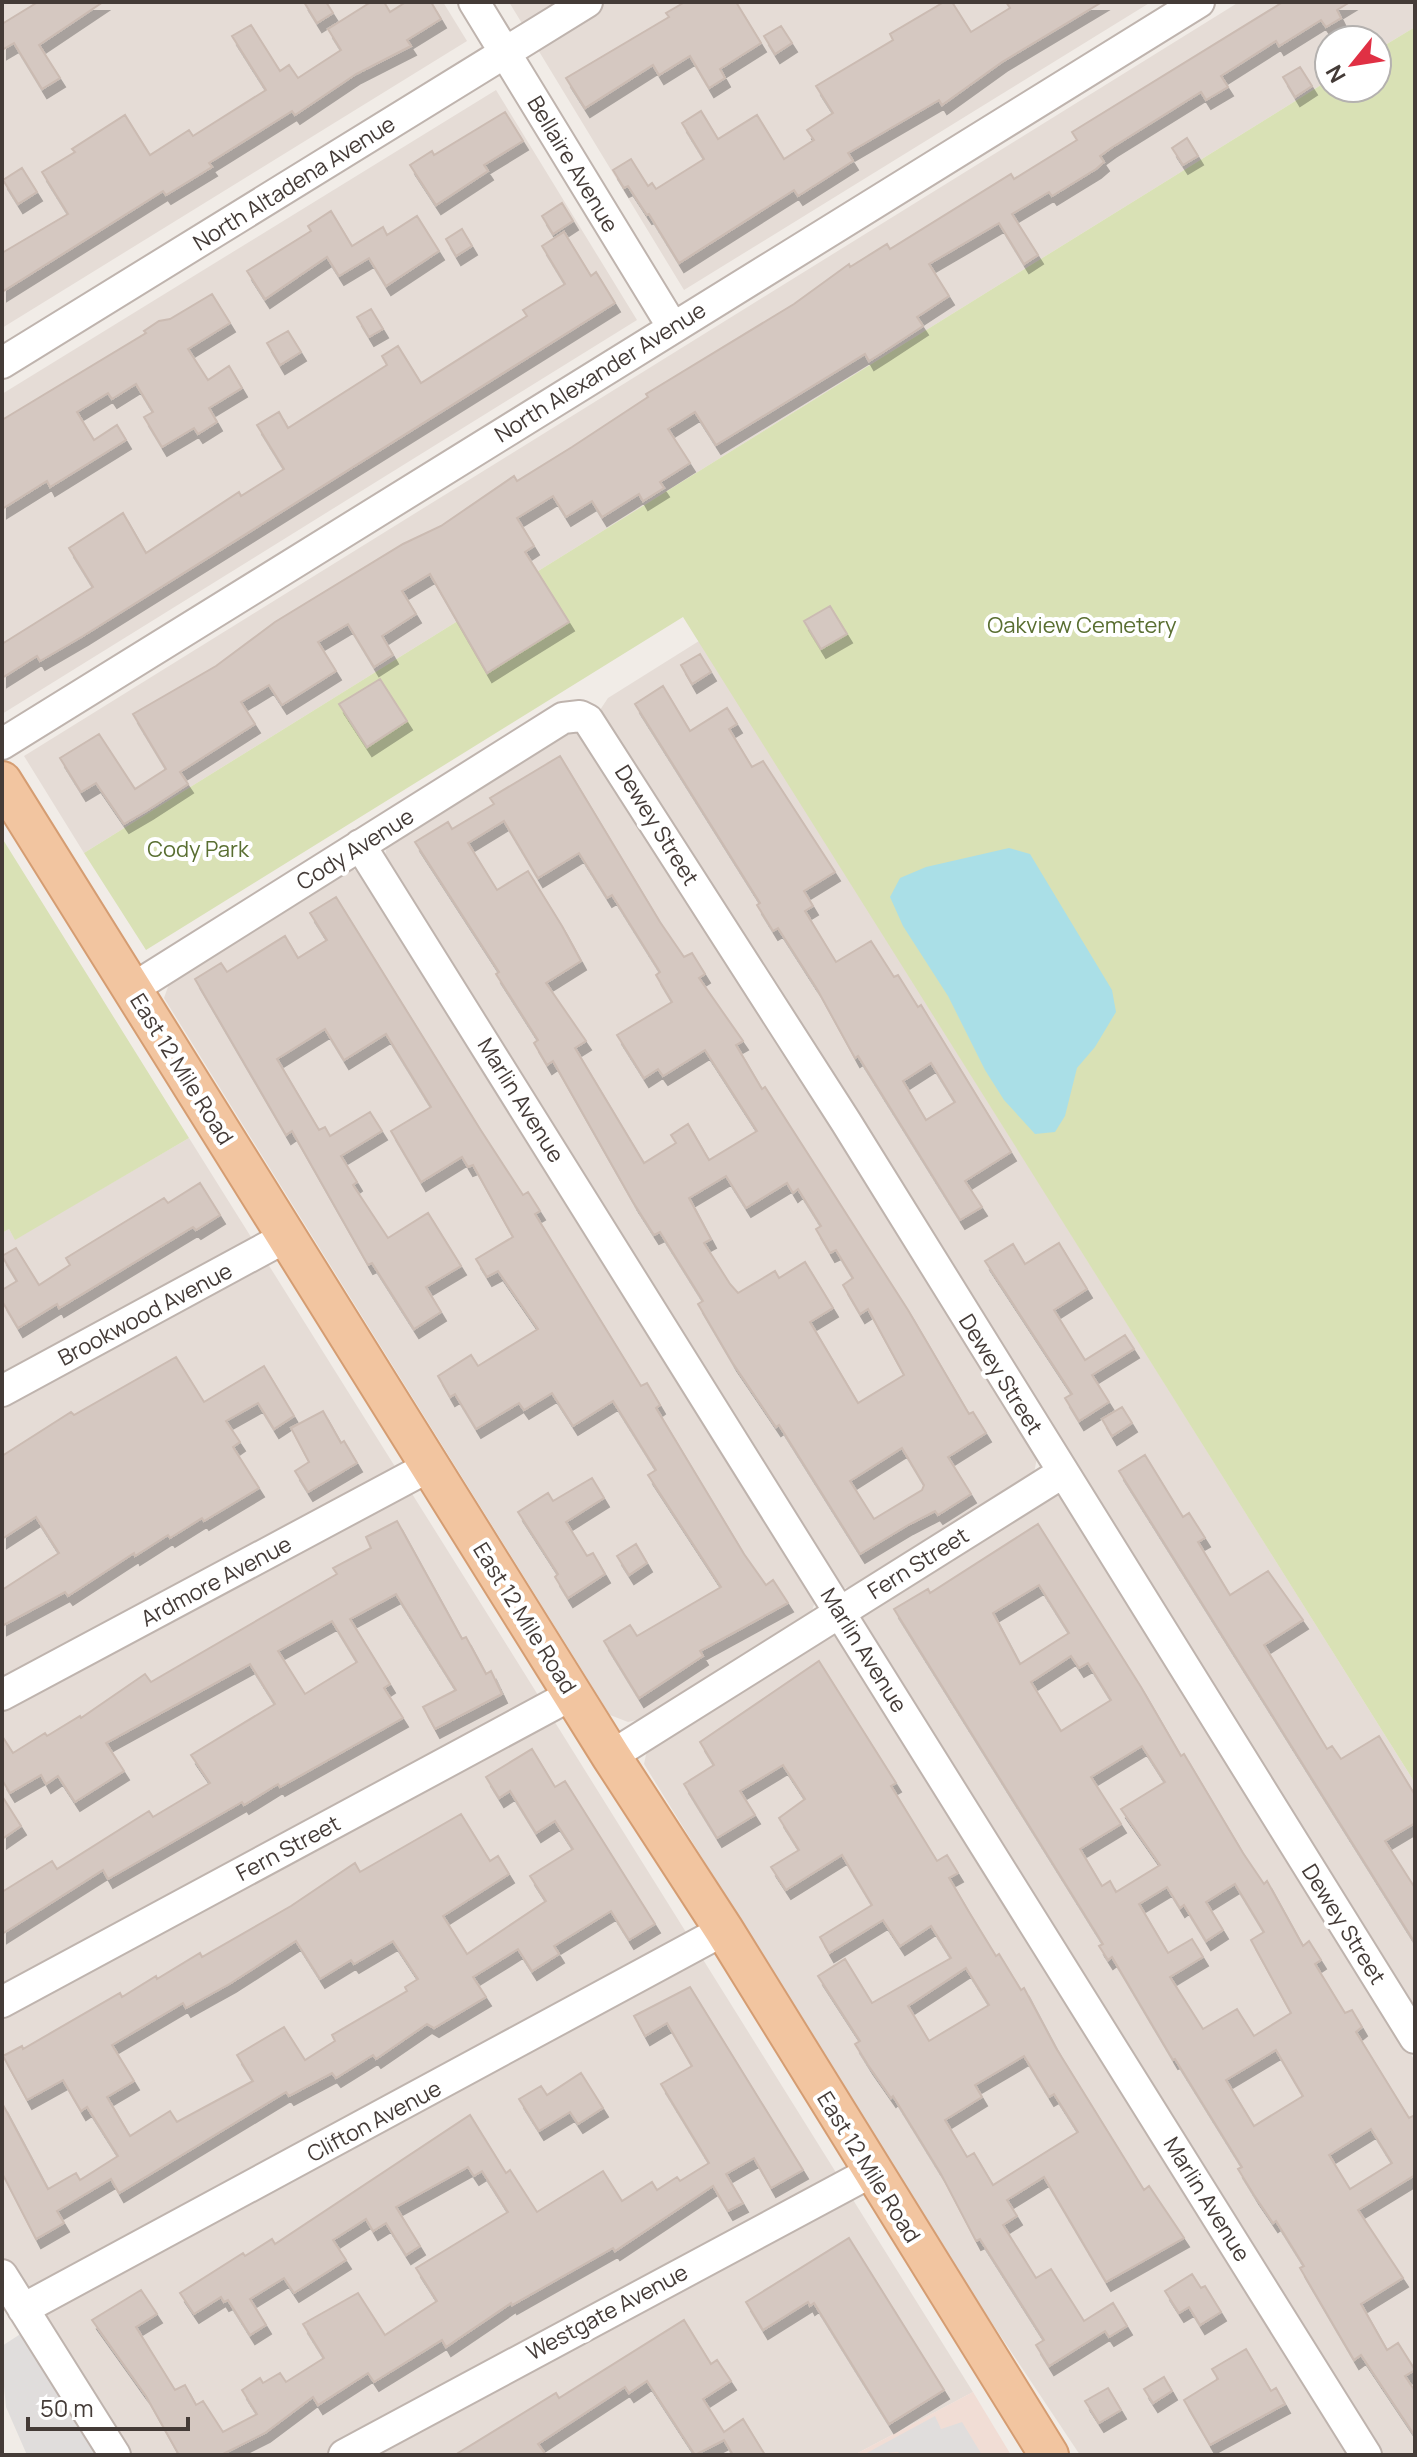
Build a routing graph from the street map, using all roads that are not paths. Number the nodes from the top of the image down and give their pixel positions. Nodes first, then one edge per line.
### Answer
1 (474, 2) edge
2 (587, 2) edge
3 (1199, 2) edge
4 (506, 53) junction
5 (672, 326) junction
6 (2, 363) edge
7 (580, 716) joint
8 (2, 744) edge
9 (2, 781) edge
10 (360, 845) junction
11 (132, 989) junction
12 (286, 1237) junction
13 (2, 1391) edge
14 (430, 1466) junction
15 (1062, 1473) junction
16 (840, 1611) junction
17 (573, 1694) junction
18 (2, 1695) edge
19 (611, 1756) junction
20 (724, 1930) junction
21 (2, 2002) edge
22 (1415, 2038) edge
23 (871, 2172) junction
24 (2, 2275) edge
25 (23, 2309) junction
26 (115, 2455) edge
27 (344, 2455) edge
28 (1049, 2455) edge
29 (1366, 2455) edge

1 - 4 street, Bellaire Avenue
2 - 4 street, North Altadena Avenue
3 - 5 street, North Alexander Avenue
4 - 5 street, Bellaire Avenue
4 - 6 street, North Altadena Avenue
5 - 8 street, North Alexander Avenue
7 - 10 street, Cody Avenue
7 - 15 street, Dewey Street
9 - 11 main road, East 12 Mile Road
10 - 11 street, Cody Avenue
10 - 16 street, Marlin Avenue
11 - 12 main road, East 12 Mile Road
12 - 13 street, Brookwood Avenue
12 - 14 main road, East 12 Mile Road
14 - 17 main road, East 12 Mile Road
14 - 18 street, Ardmore Avenue
15 - 16 street, Fern Street
15 - 22 street, Dewey Street
16 - 19 street, Fern Street
16 - 29 street, Marlin Avenue
17 - 19 main road, East 12 Mile Road
17 - 21 street, Fern Street
19 - 20 main road, East 12 Mile Road
20 - 23 main road, East 12 Mile Road
20 - 25 street, Clifton Avenue
23 - 27 street, Westgate Avenue
23 - 28 main road, East 12 Mile Road
24 - 25 street
25 - 26 street

